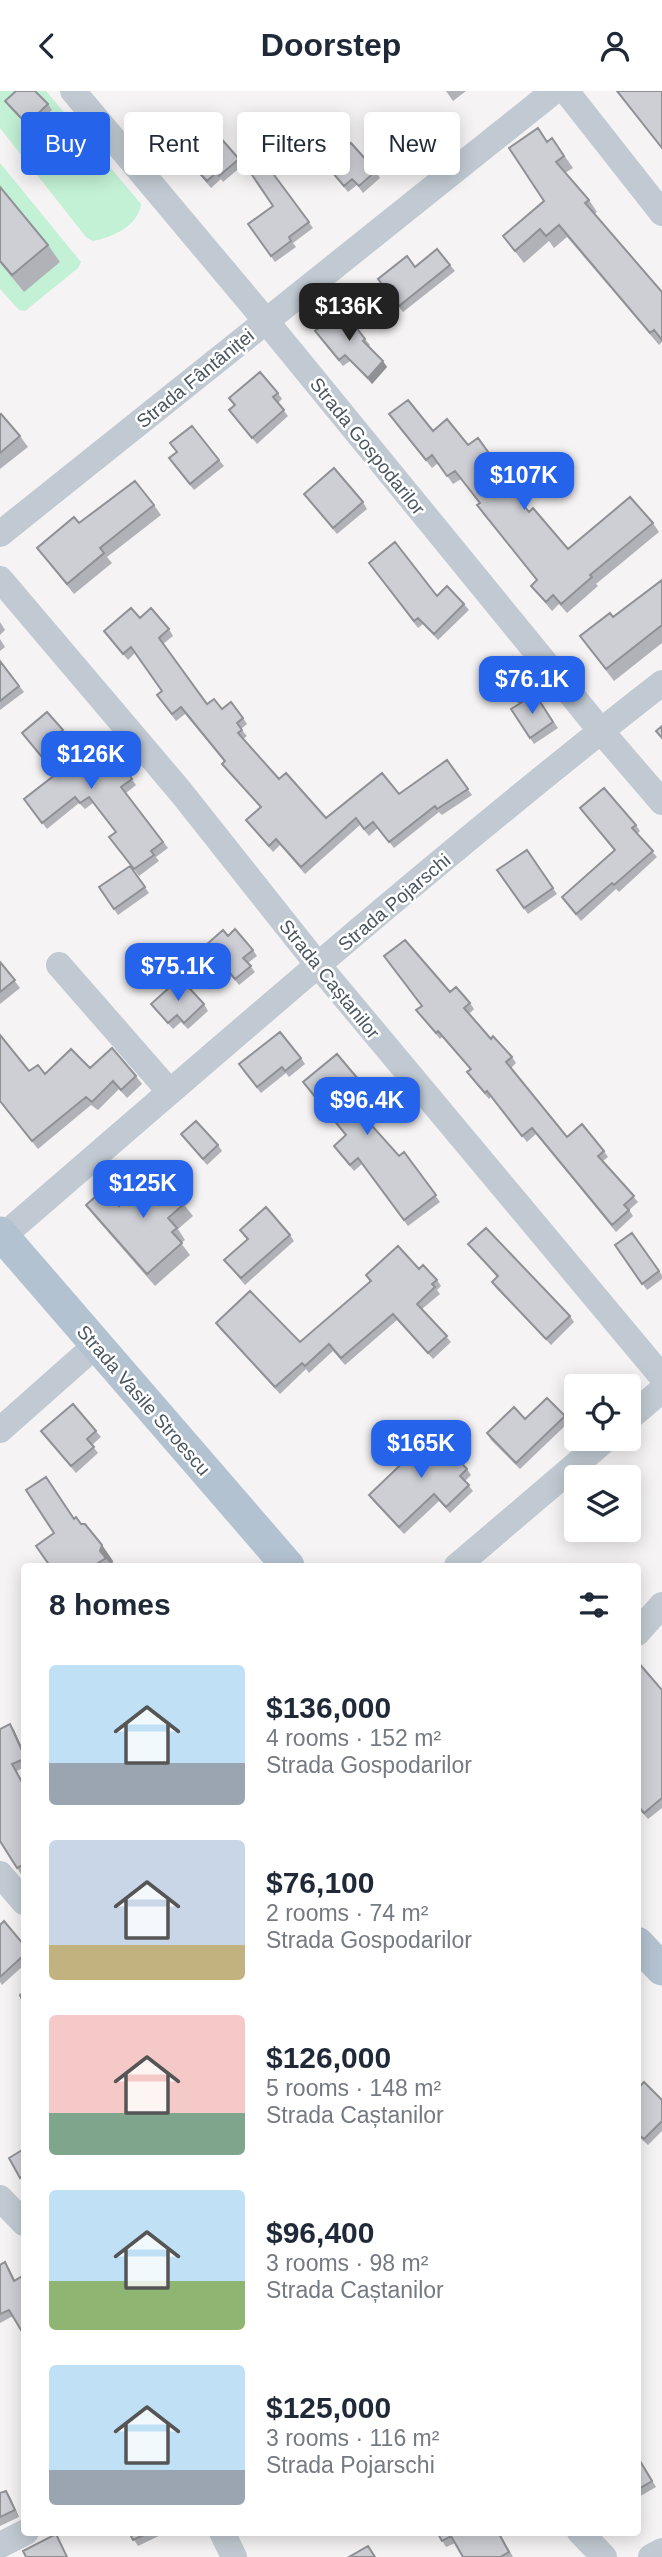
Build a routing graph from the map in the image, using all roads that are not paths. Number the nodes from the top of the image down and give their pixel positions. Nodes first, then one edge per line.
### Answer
1 (73, 91) edge
2 (554, 91) edge
3 (566, 91) edge
4 (662, 213) edge
5 (266, 321) junction
6 (0, 534) edge
7 (0, 579) edge
8 (662, 683) edge
9 (601, 731) junction
10 (662, 803) edge
11 (60, 965) dead end
12 (318, 965) junction
13 (170, 1092) junction
14 (1, 1234) edge
15 (96, 1345) junction
16 (662, 1377) edge
17 (662, 1390) edge
18 (641, 1408) edge
19 (0, 1430) edge
20 (592, 1451) edge
21 (285, 1563) edge
22 (461, 1563) edge
23 (662, 1605) edge
24 (641, 1629) edge
25 (0, 1874) edge
26 (21, 1898) edge
27 (0, 2197) edge
28 (21, 2220) edge
29 (21, 2534) edge
30 (224, 2536) edge
31 (584, 2536) edge
32 (0, 2545) edge
33 (662, 2551) edge
34 (234, 2557) edge
35 (604, 2557) edge
36 (651, 2557) edge

1 - 5 street, Strada Gospodarilor
2 - 5 street, Strada Fântâniței
3 - 4 street
5 - 6 street, Strada Fântâniței
5 - 9 street, Strada Gospodarilor
7 - 12 street, Strada Caștanilor
8 - 9 street, Strada Pojarschi
9 - 10 street, Strada Gospodarilor
9 - 12 street, Strada Pojarschi
11 - 13 street
12 - 13 street, Strada Pojarschi
12 - 16 street, Strada Caștanilor
13 - 14 street, Strada Pojarschi
14 - 15 main road, Strada Vasile Stroescu
15 - 19 street
15 - 21 main road, Strada Vasile Stroescu
17 - 18 street
20 - 22 street
23 - 24 street
25 - 26 street
27 - 28 street
29 - 32 street
30 - 34 street
31 - 35 street
33 - 36 street

